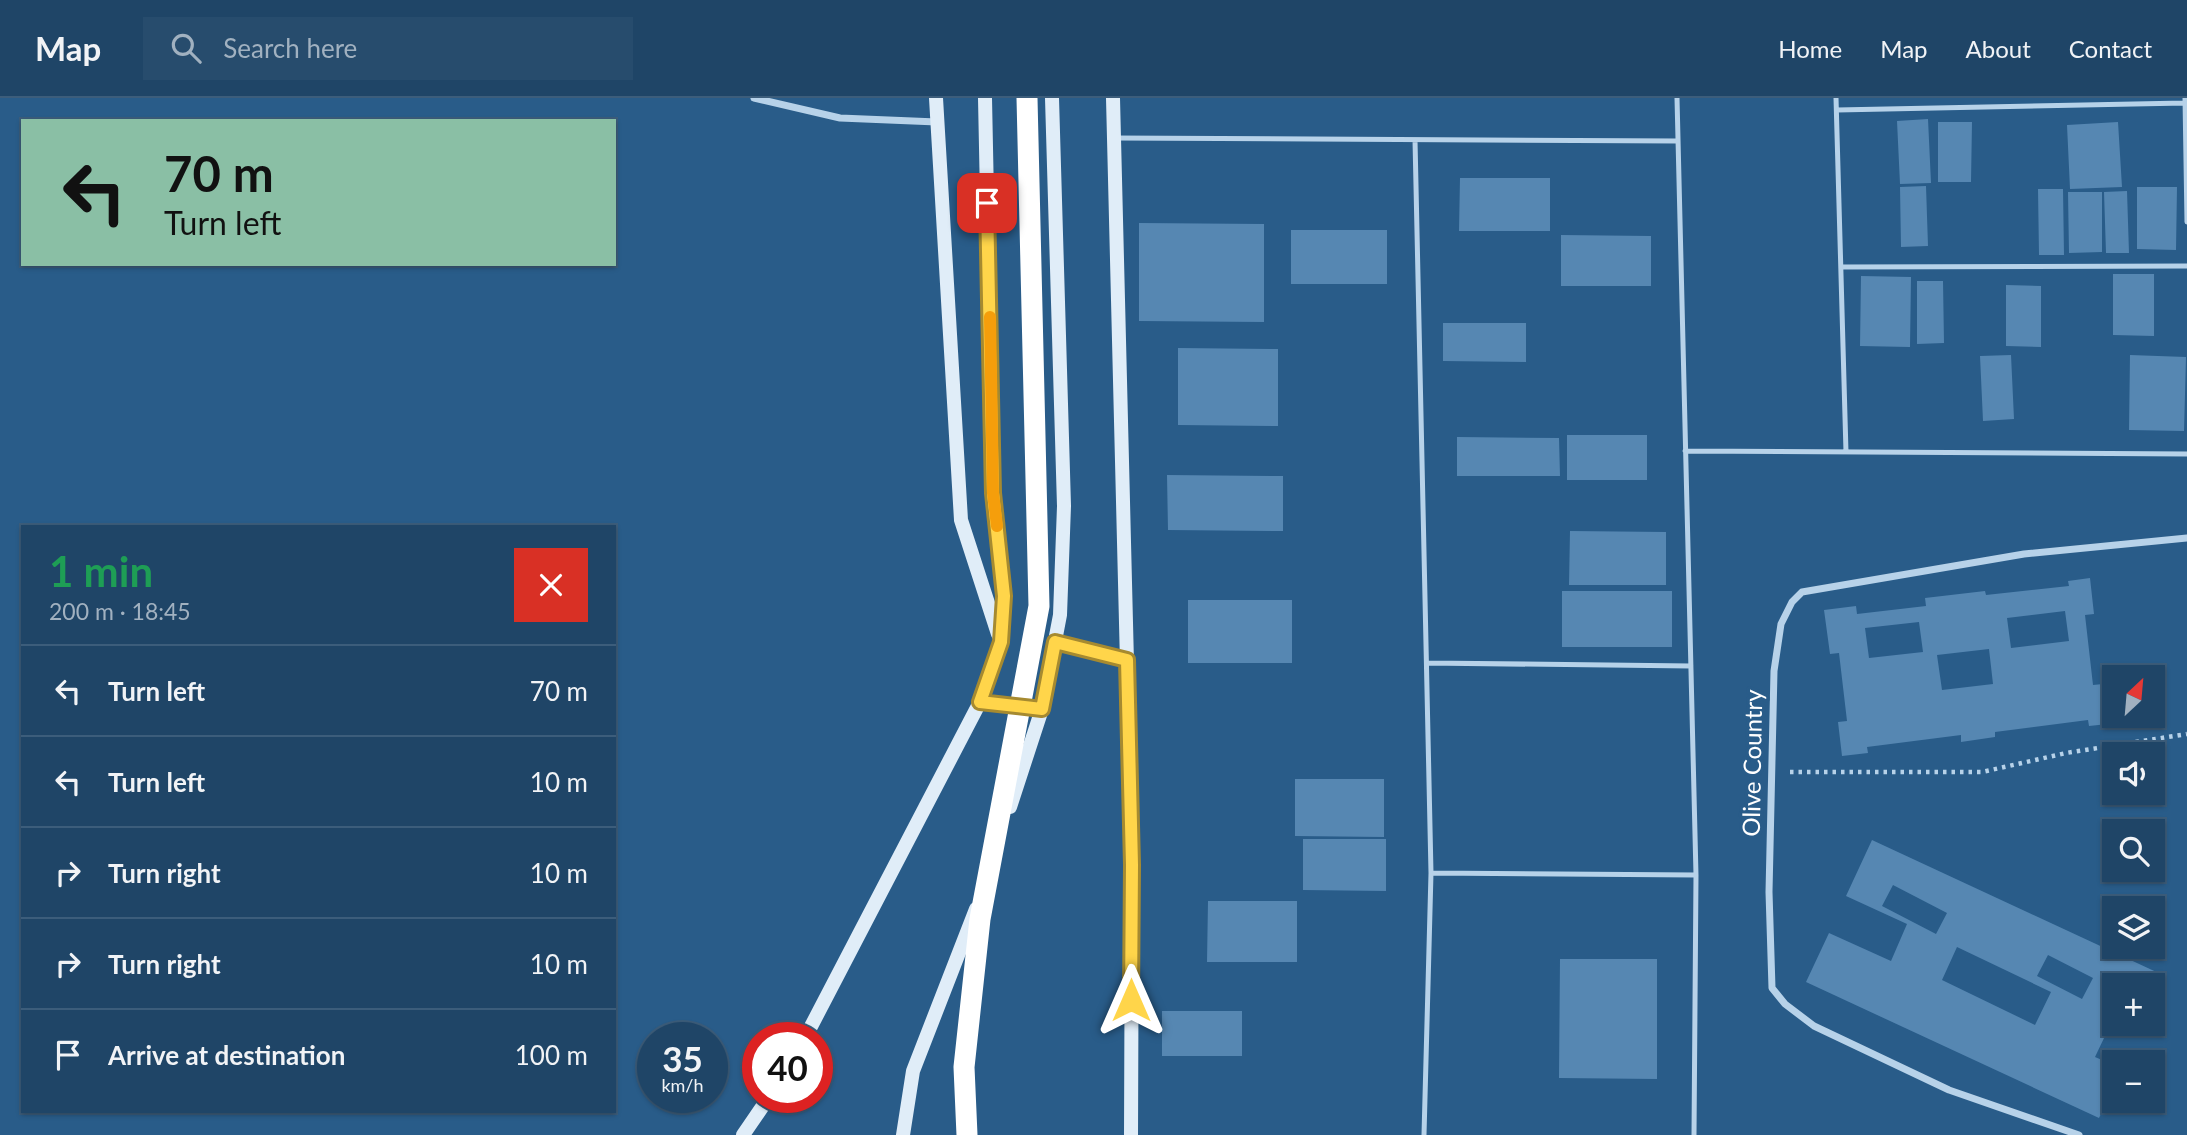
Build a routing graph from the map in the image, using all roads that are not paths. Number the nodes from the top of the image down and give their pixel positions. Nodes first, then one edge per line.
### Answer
1 (754, 98) edge
2 (936, 98) edge
3 (985, 98) edge
4 (1027, 98) edge
5 (1052, 98) edge
6 (1113, 98) edge
7 (1676, 98) edge
8 (1836, 98) edge
9 (2185, 101) edge
10 (1837, 110) junction
11 (937, 122) junction
12 (1114, 138) junction
13 (1415, 140) junction
14 (1678, 141) junction
15 (2187, 222) edge
16 (2187, 266) edge
17 (1841, 267) junction
18 (1685, 451) junction
19 (1846, 452) junction
20 (2187, 454) edge
21 (2187, 538) edge
22 (1001, 642) junction
23 (1055, 642) junction
24 (1127, 660) junction
25 (1427, 663) junction
26 (1691, 666) junction
27 (980, 702) junction
28 (1042, 709) junction
29 (1432, 873) junction
30 (1696, 875) junction
31 (813, 1022) edge
32 (758, 1113) edge
33 (743, 1135) edge
34 (903, 1135) edge
35 (967, 1135) edge
36 (1131, 1135) edge
37 (1424, 1135) edge
38 (1694, 1135) edge
39 (2079, 1135) edge

1 - 11 street
2 - 11 main road
3 - 22 main road
4 - 35 highway, bridge
5 - 23 main road
6 - 12 main road
7 - 14 lane
8 - 10 lane
9 - 10 lane
9 - 15 lane
10 - 17 lane
11 - 22 main road
12 - 13 lane
12 - 24 main road
13 - 14 lane
13 - 25 lane
14 - 18 lane
16 - 17 lane
17 - 19 lane
18 - 19 lane
18 - 26 lane
19 - 20 lane
21 - 39 street, Olive Country
22 - 27 main road
23 - 24 main road
23 - 28 main road
24 - 36 main road
25 - 26 lane
25 - 29 lane
26 - 30 lane
27 - 28 main road
27 - 31 main road
28 - 34 main road
29 - 30 lane
29 - 37 lane
30 - 38 lane
32 - 33 main road

